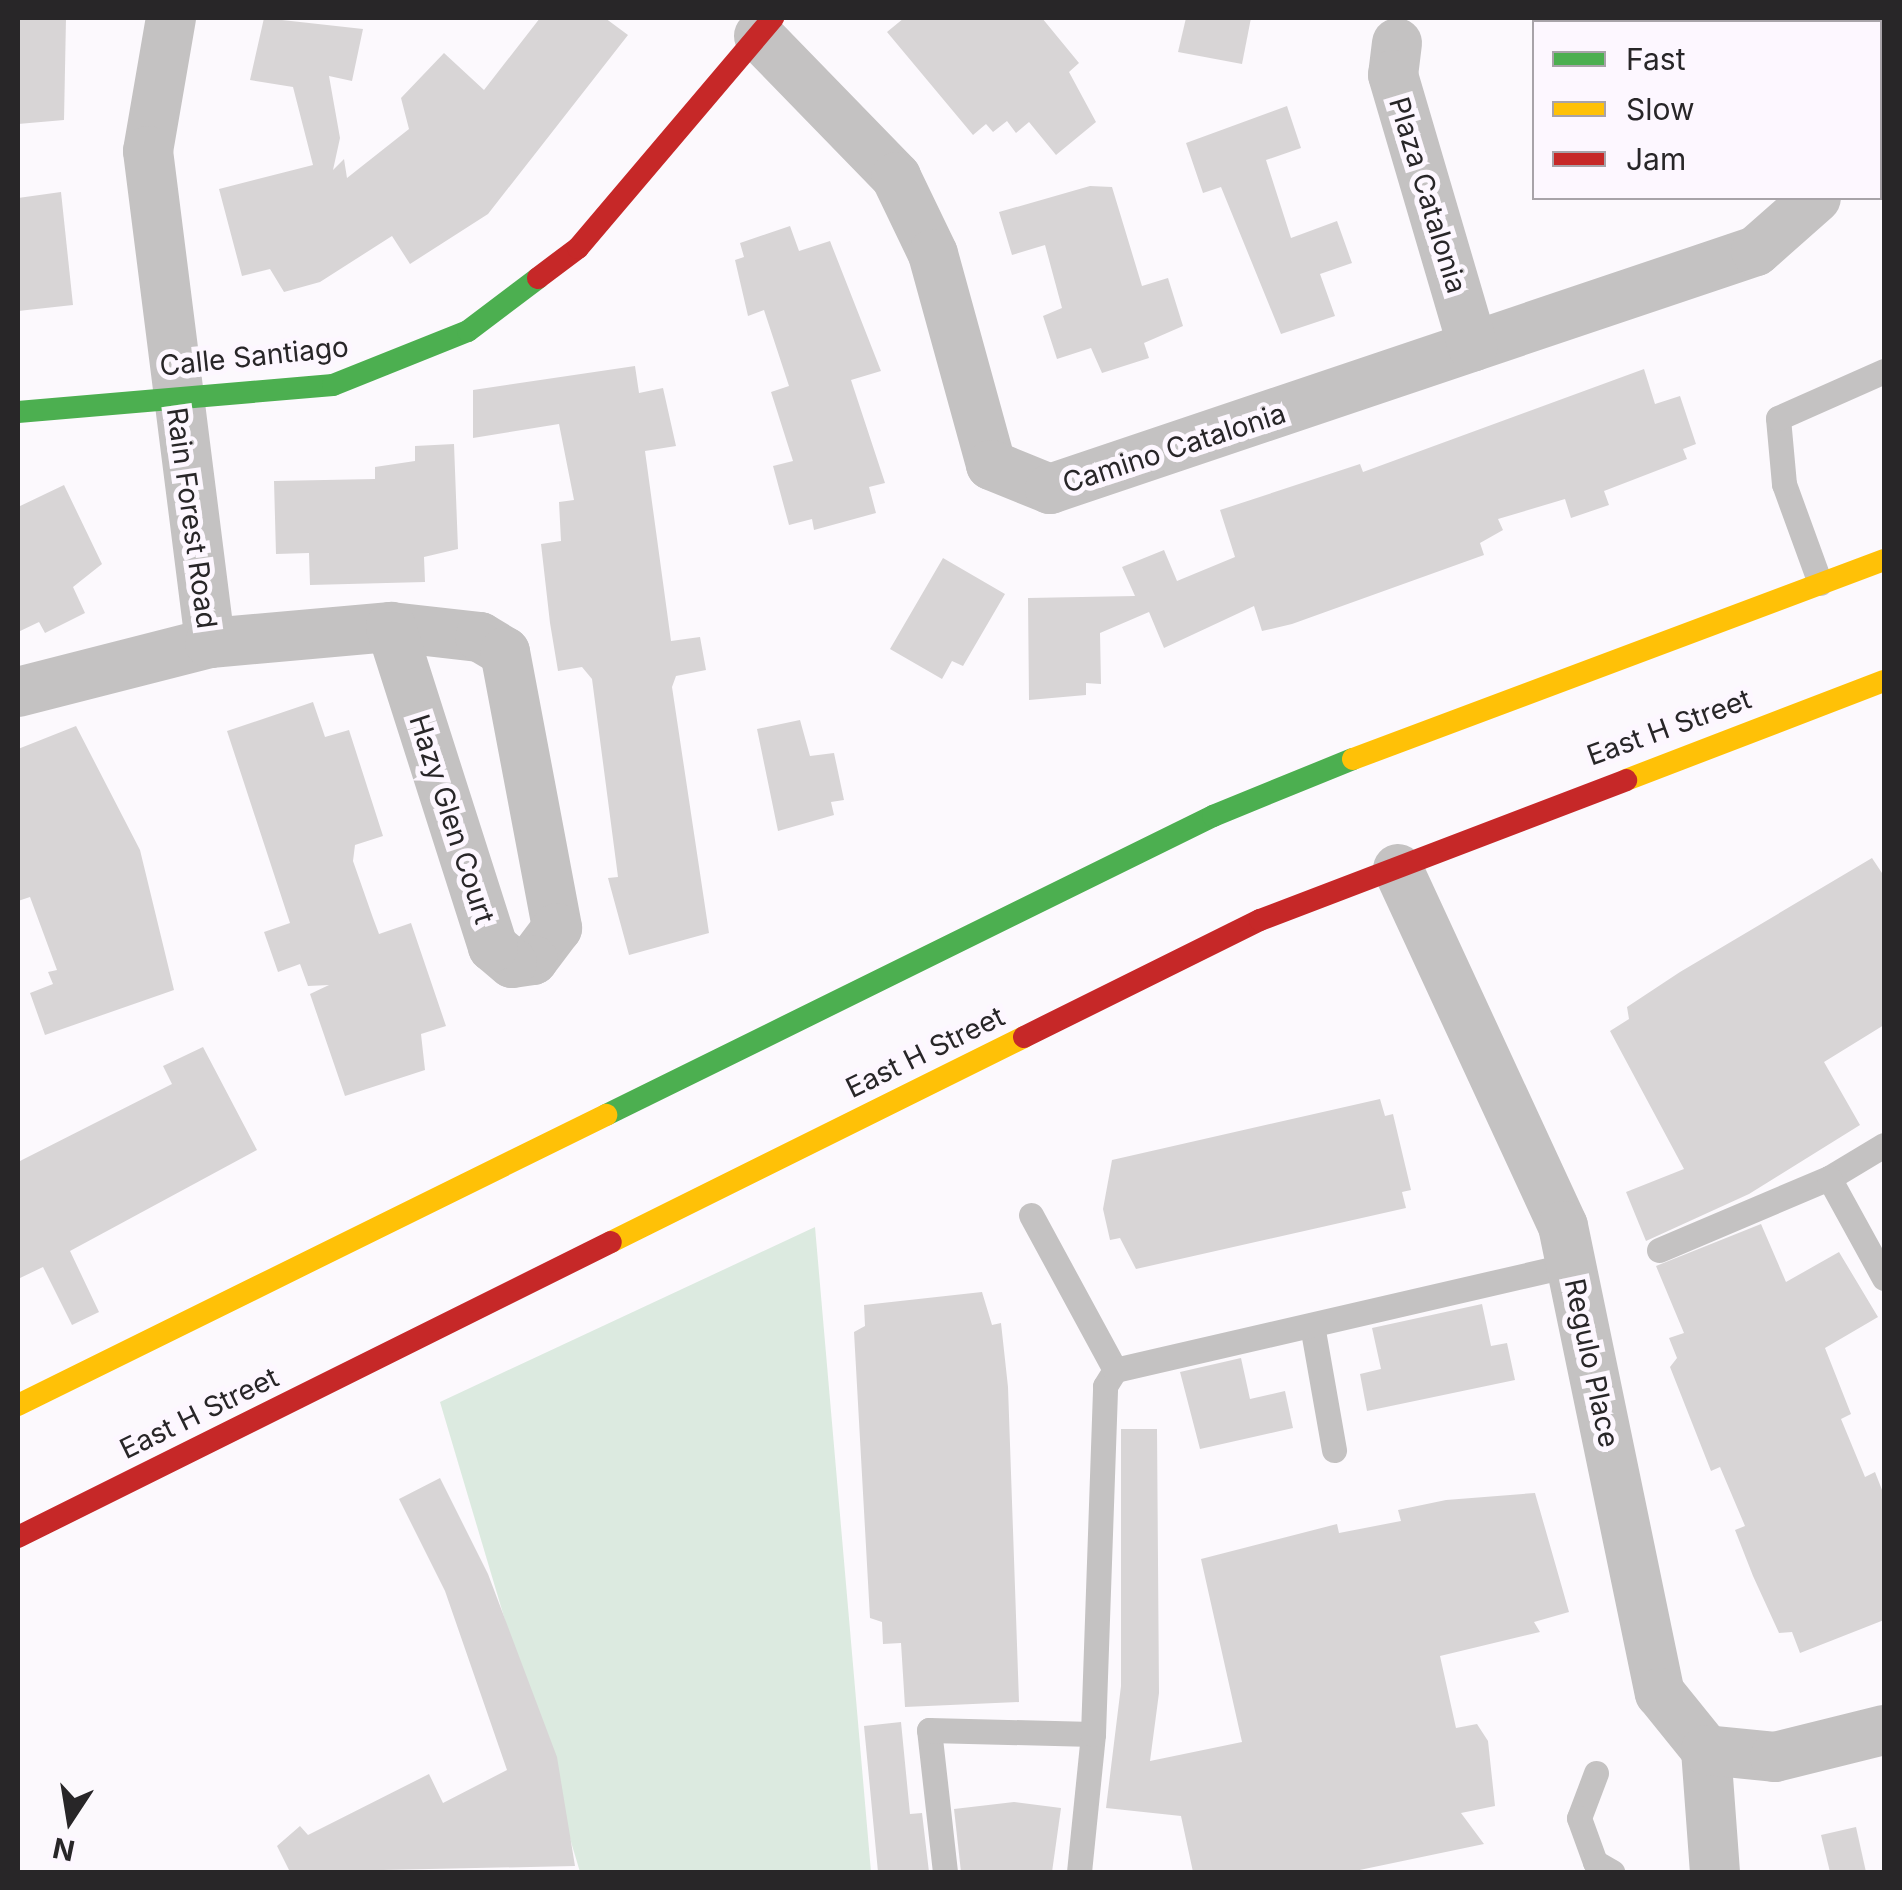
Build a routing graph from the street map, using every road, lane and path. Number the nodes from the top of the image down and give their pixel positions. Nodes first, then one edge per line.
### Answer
1 (171, 18) edge
2 (766, 27) edge
3 (1397, 43) dead end
4 (1814, 200) edge
5 (1473, 346) junction
6 (1884, 372) edge
7 (175, 394) junction
8 (18, 412) edge
9 (1884, 560) edge
10 (1820, 583) junction
11 (391, 628) junction
12 (210, 642) junction
13 (505, 652) joint
14 (1884, 681) edge
15 (18, 692) edge
16 (1398, 869) junction
17 (1884, 1145) edge
18 (1829, 1178) junction
19 (1031, 1215) dead end
20 (1659, 1250) dead end
21 (1571, 1265) junction
22 (1884, 1278) edge
23 (1312, 1324) junction
24 (1115, 1370) junction
25 (18, 1405) edge
26 (1334, 1450) dead end
27 (18, 1536) edge
28 (1884, 1730) edge
29 (1094, 1734) junction
30 (1706, 1750) junction
31 (1596, 1774) dead end
32 (944, 1872) edge
33 (1079, 1872) edge
34 (1612, 1872) edge
35 (1715, 1872) edge

1 - 7 street, Rain Forest Road
2 - 5 street, Camino Catalonia
2 - 7 main road, Calle Santiago
3 - 5 street, Plaza Catalonia
4 - 5 street, Camino Catalonia
6 - 10 lane
7 - 8 main road, Calle Santiago
7 - 12 street, Rain Forest Road
9 - 10 main road
10 - 25 main road
11 - 12 street, Rain Forest Road
11 - 13 street, Rain Forest Road
11 - 13 street, Hazy Glen Court
12 - 15 street, Rain Forest Road
14 - 16 main road, East H Street
16 - 21 street, Regulo Place
16 - 27 main road, East H Street
17 - 18 lane
18 - 20 lane
18 - 22 lane
19 - 24 lane
21 - 23 lane
21 - 30 street, Regulo Place
23 - 24 lane
23 - 26 lane
24 - 29 lane
28 - 30 street
29 - 32 lane
29 - 33 lane
30 - 35 street
31 - 34 lane

